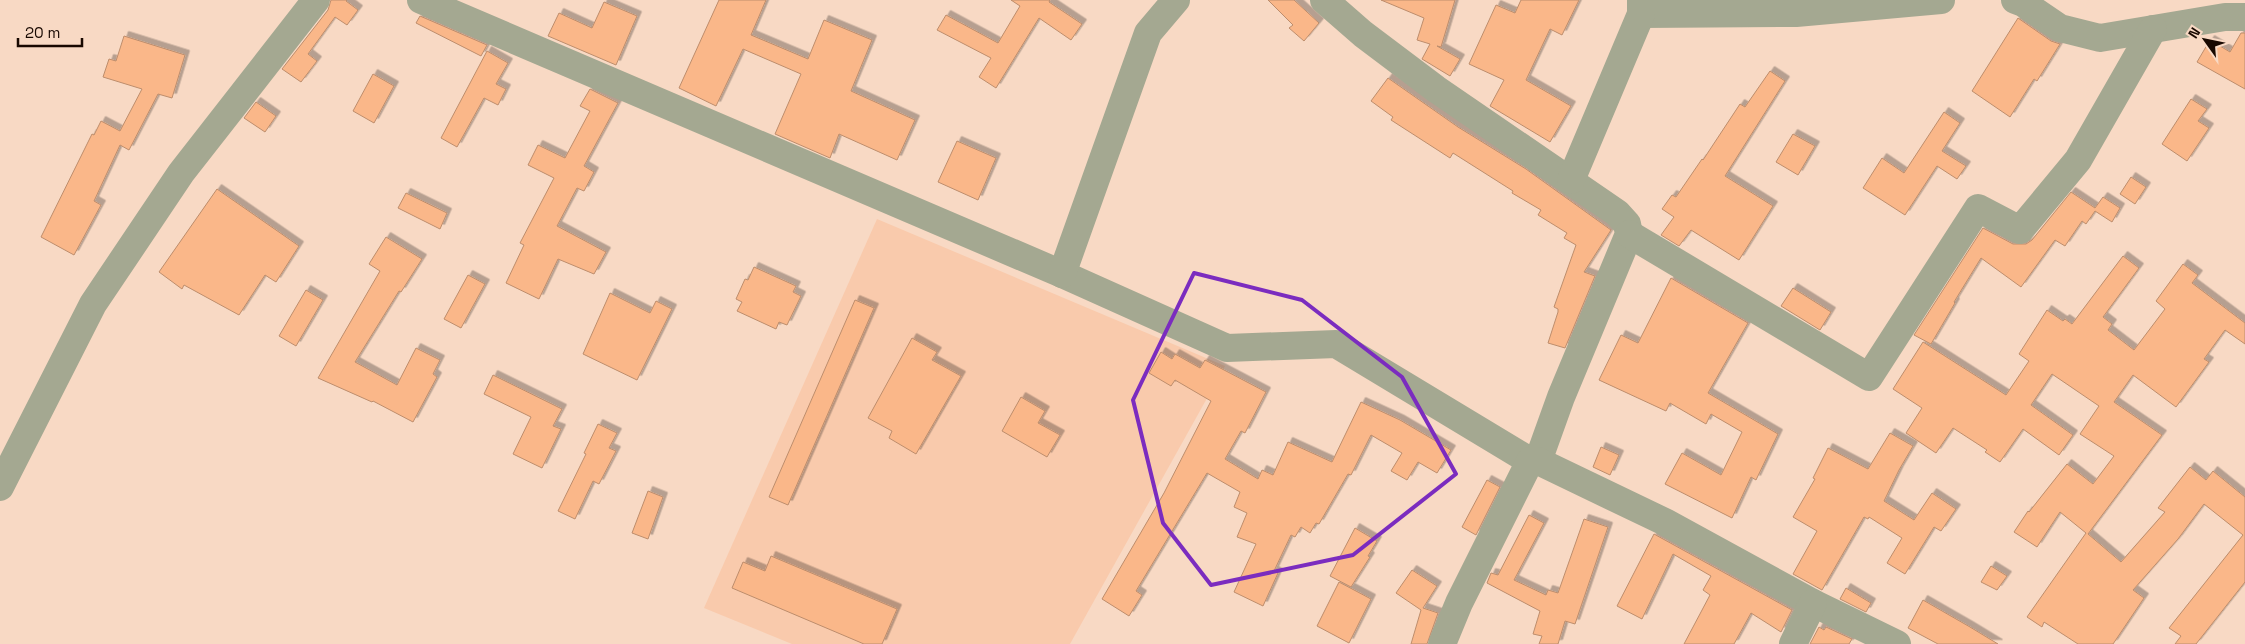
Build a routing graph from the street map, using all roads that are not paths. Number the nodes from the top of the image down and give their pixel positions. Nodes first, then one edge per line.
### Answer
1 (316, 0) edge
2 (421, 0) edge
3 (1176, 0) edge
4 (1941, 0) edge
5 (2015, 0) edge
6 (1331, 2) edge
7 (1641, 7) edge
8 (1801, 7) edge
9 (2245, 17) edge
10 (2153, 29) junction
11 (1572, 180) junction
12 (1628, 234) junction
13 (1062, 274) junction
14 (1534, 461) junction
15 (0, 487) edge
16 (1812, 603) junction
17 (1442, 644) edge
18 (1793, 644) edge
19 (1897, 644) edge

1 - 15 street
2 - 13 street
3 - 13 street
4 - 8 street
5 - 10 street
6 - 11 street
7 - 8 street
7 - 11 street
9 - 10 street
10 - 12 street
11 - 12 street
12 - 14 street
13 - 14 street
14 - 16 street
14 - 17 street
16 - 18 street
16 - 19 street

